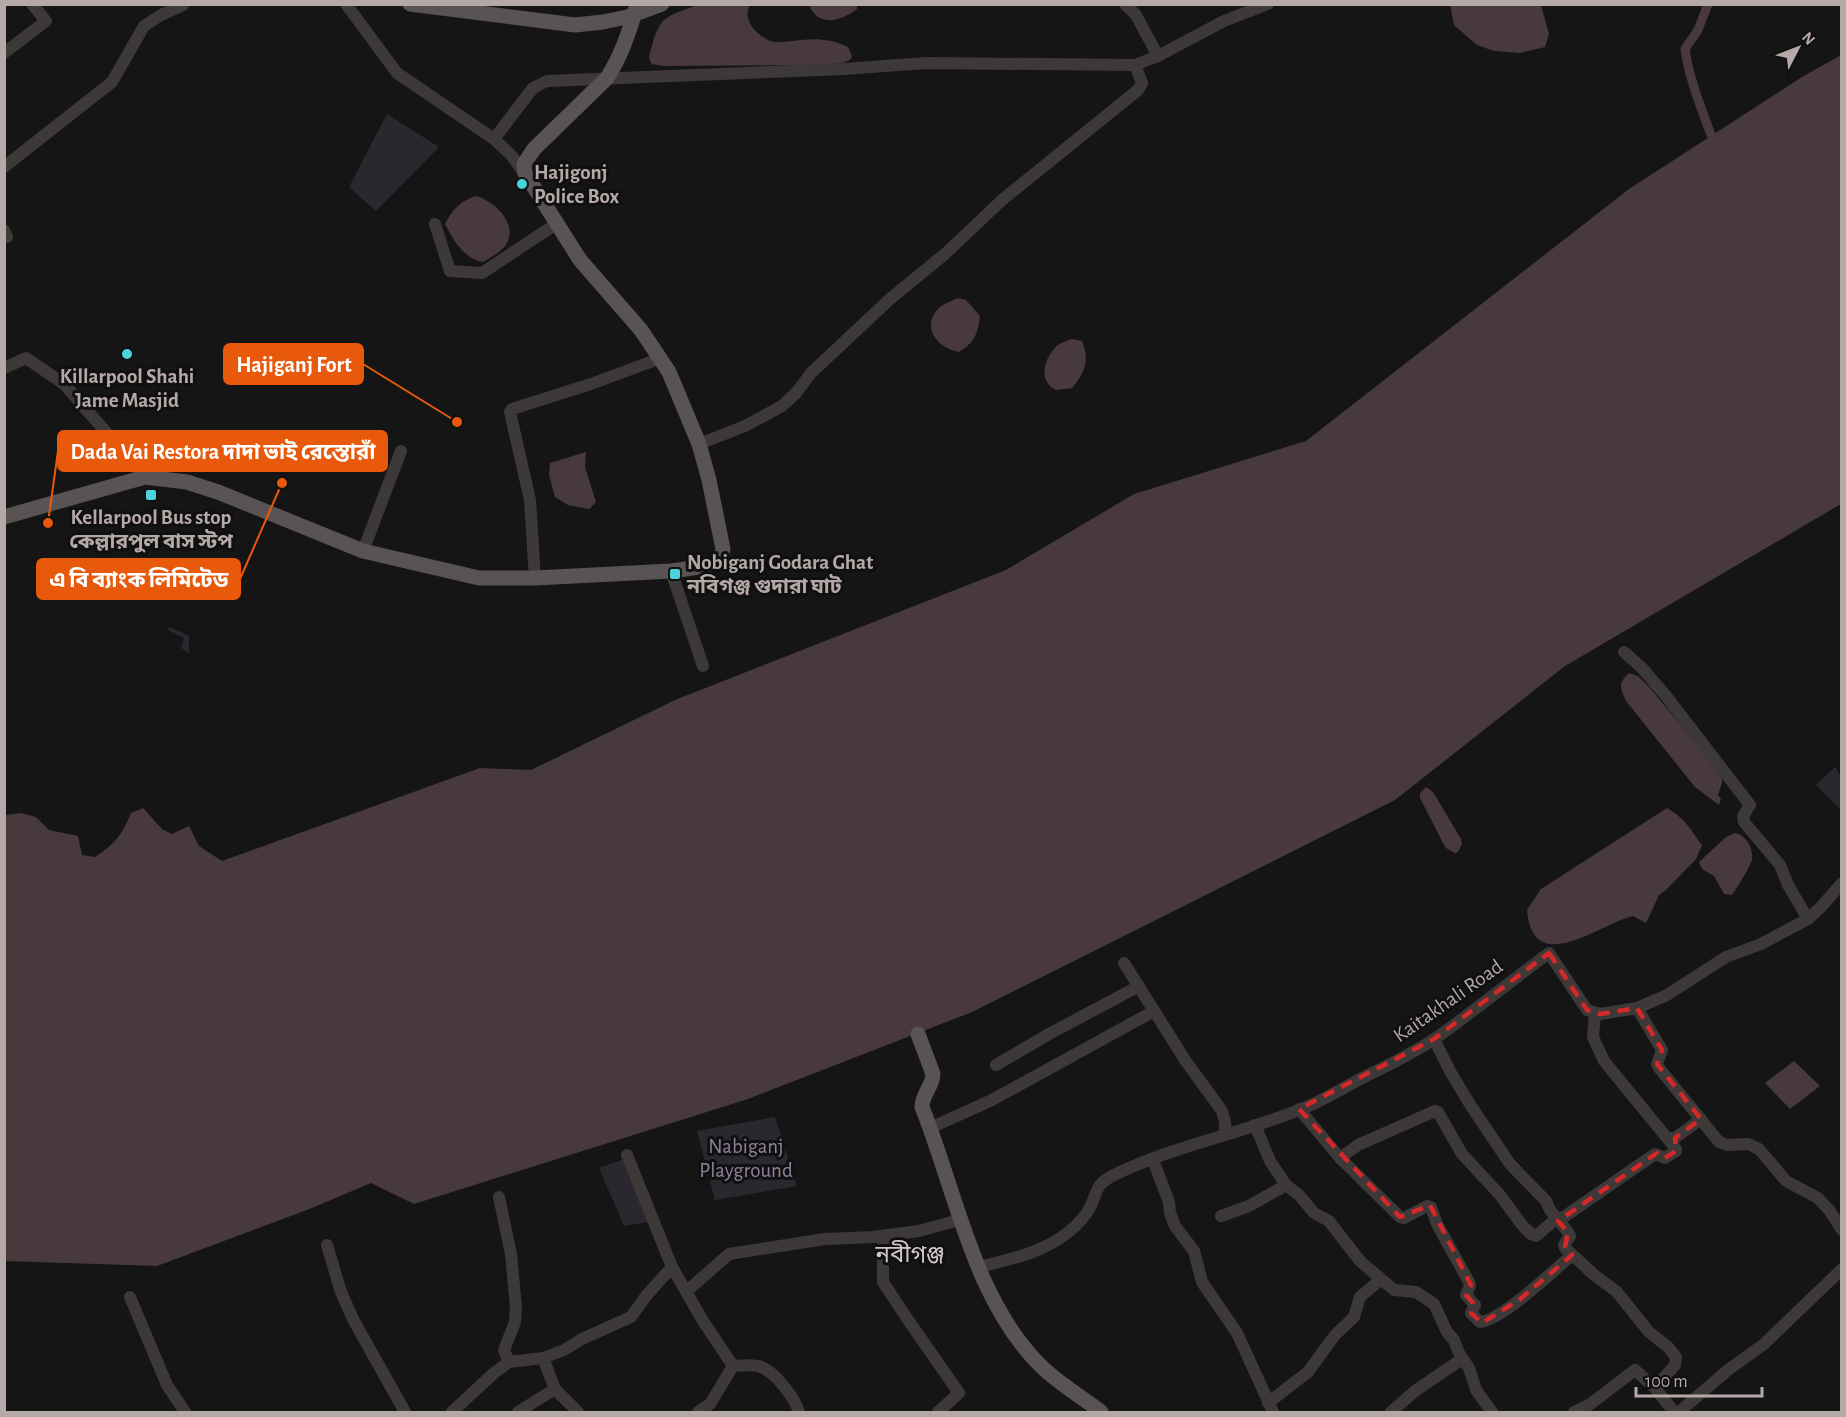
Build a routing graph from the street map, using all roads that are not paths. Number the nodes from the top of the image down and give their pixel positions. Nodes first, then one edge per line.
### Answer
1 (32, 4) edge
2 (346, 4) edge
3 (410, 4) edge
4 (662, 4) edge
5 (1125, 4) edge
6 (1268, 4) edge
7 (183, 5) edge
8 (636, 10) edge
9 (4, 53) edge
10 (1158, 56) junction
11 (1135, 65) junction
12 (607, 78) junction
13 (494, 138) junction
14 (4, 167) edge
15 (526, 177) junction
16 (435, 224) dead end
17 (556, 224) junction
18 (661, 358) junction
19 (4, 368) edge
20 (699, 444) junction
21 (401, 451) dead end
22 (145, 477) junction
23 (4, 517) edge
24 (363, 551) junction
25 (671, 571) junction
26 (535, 578) junction
27 (1624, 652) dead end
28 (703, 666) dead end
29 (1842, 883) edge
30 (1808, 918) junction
31 (1124, 963) dead end
32 (1138, 986) junction
33 (1637, 1008) junction
34 (1154, 1011) junction
35 (1595, 1013) junction
36 (918, 1034) dead end
37 (1434, 1039) junction
38 (996, 1065) dead end
39 (1299, 1109) junction
40 (1701, 1119) junction
41 (1255, 1125) junction
42 (930, 1128) junction
43 (1226, 1134) junction
44 (1668, 1139) junction
45 (627, 1155) dead end
46 (1340, 1158) junction
47 (1153, 1160) junction
48 (1286, 1185) junction
49 (499, 1197) dead end
50 (1221, 1216) dead end
51 (959, 1220) junction
52 (1558, 1220) junction
53 (1842, 1230) edge
54 (883, 1236) junction
55 (327, 1245) dead end
56 (1572, 1255) junction
57 (672, 1267) junction
58 (979, 1267) junction
59 (1842, 1269) edge
60 (1380, 1280) junction
61 (687, 1291) junction
62 (130, 1297) dead end
63 (543, 1358) junction
64 (1462, 1359) junction
65 (509, 1362) junction
66 (734, 1365) junction
67 (1656, 1388) junction
68 (555, 1389) junction
69 (1271, 1408) edge
70 (185, 1413) edge
71 (405, 1413) edge
72 (452, 1413) edge
73 (518, 1413) edge
74 (578, 1413) edge
75 (698, 1413) edge
76 (799, 1413) edge
77 (939, 1413) edge
78 (1101, 1413) edge
79 (1391, 1413) edge
80 (1492, 1413) edge
81 (1575, 1413) edge
82 (1674, 1413) edge
83 (1679, 1413) edge

1 - 9 street
2 - 13 street
3 - 8 main road
4 - 8 main road
5 - 10 street
6 - 10 street
7 - 14 street
8 - 12 main road
10 - 11 street
11 - 12 street
11 - 20 street
12 - 13 street
12 - 15 main road
13 - 15 street
15 - 17 main road
16 - 17 street
17 - 18 main road
18 - 20 main road
18 - 26 street
19 - 22 street
20 - 25 main road
21 - 24 street
22 - 23 main road
22 - 24 main road
24 - 26 main road
25 - 26 main road
25 - 28 street
27 - 30 street
29 - 30 street
30 - 33 street
31 - 32 street
32 - 34 street
32 - 38 street
33 - 35 street
33 - 40 street
34 - 42 street
34 - 43 street
35 - 37 street, Kaitakhali Road
35 - 44 street
36 - 42 main road
37 - 39 street, Kaitakhali Road
37 - 52 street
39 - 41 street, Kaitakhali Road
39 - 46 street
40 - 44 street
40 - 53 street
41 - 43 street, Kaitakhali Road
41 - 48 street
42 - 51 main road
43 - 47 street, Kaitakhali Road
44 - 52 street
45 - 57 street
46 - 52 street
46 - 56 street
47 - 58 street, Kaitakhali Road
47 - 69 street
48 - 50 street
48 - 60 street
49 - 65 street
51 - 54 street
51 - 58 main road
52 - 56 street
54 - 61 street
54 - 77 street
55 - 71 street
56 - 67 street
57 - 61 street
57 - 63 street
58 - 78 main road
59 - 83 street
60 - 64 street
60 - 69 street
61 - 66 street
62 - 70 street
63 - 65 street
63 - 68 street
64 - 79 street
64 - 80 street
65 - 72 street
66 - 75 street
66 - 76 street
67 - 81 street
67 - 82 street
68 - 73 street
68 - 74 street

